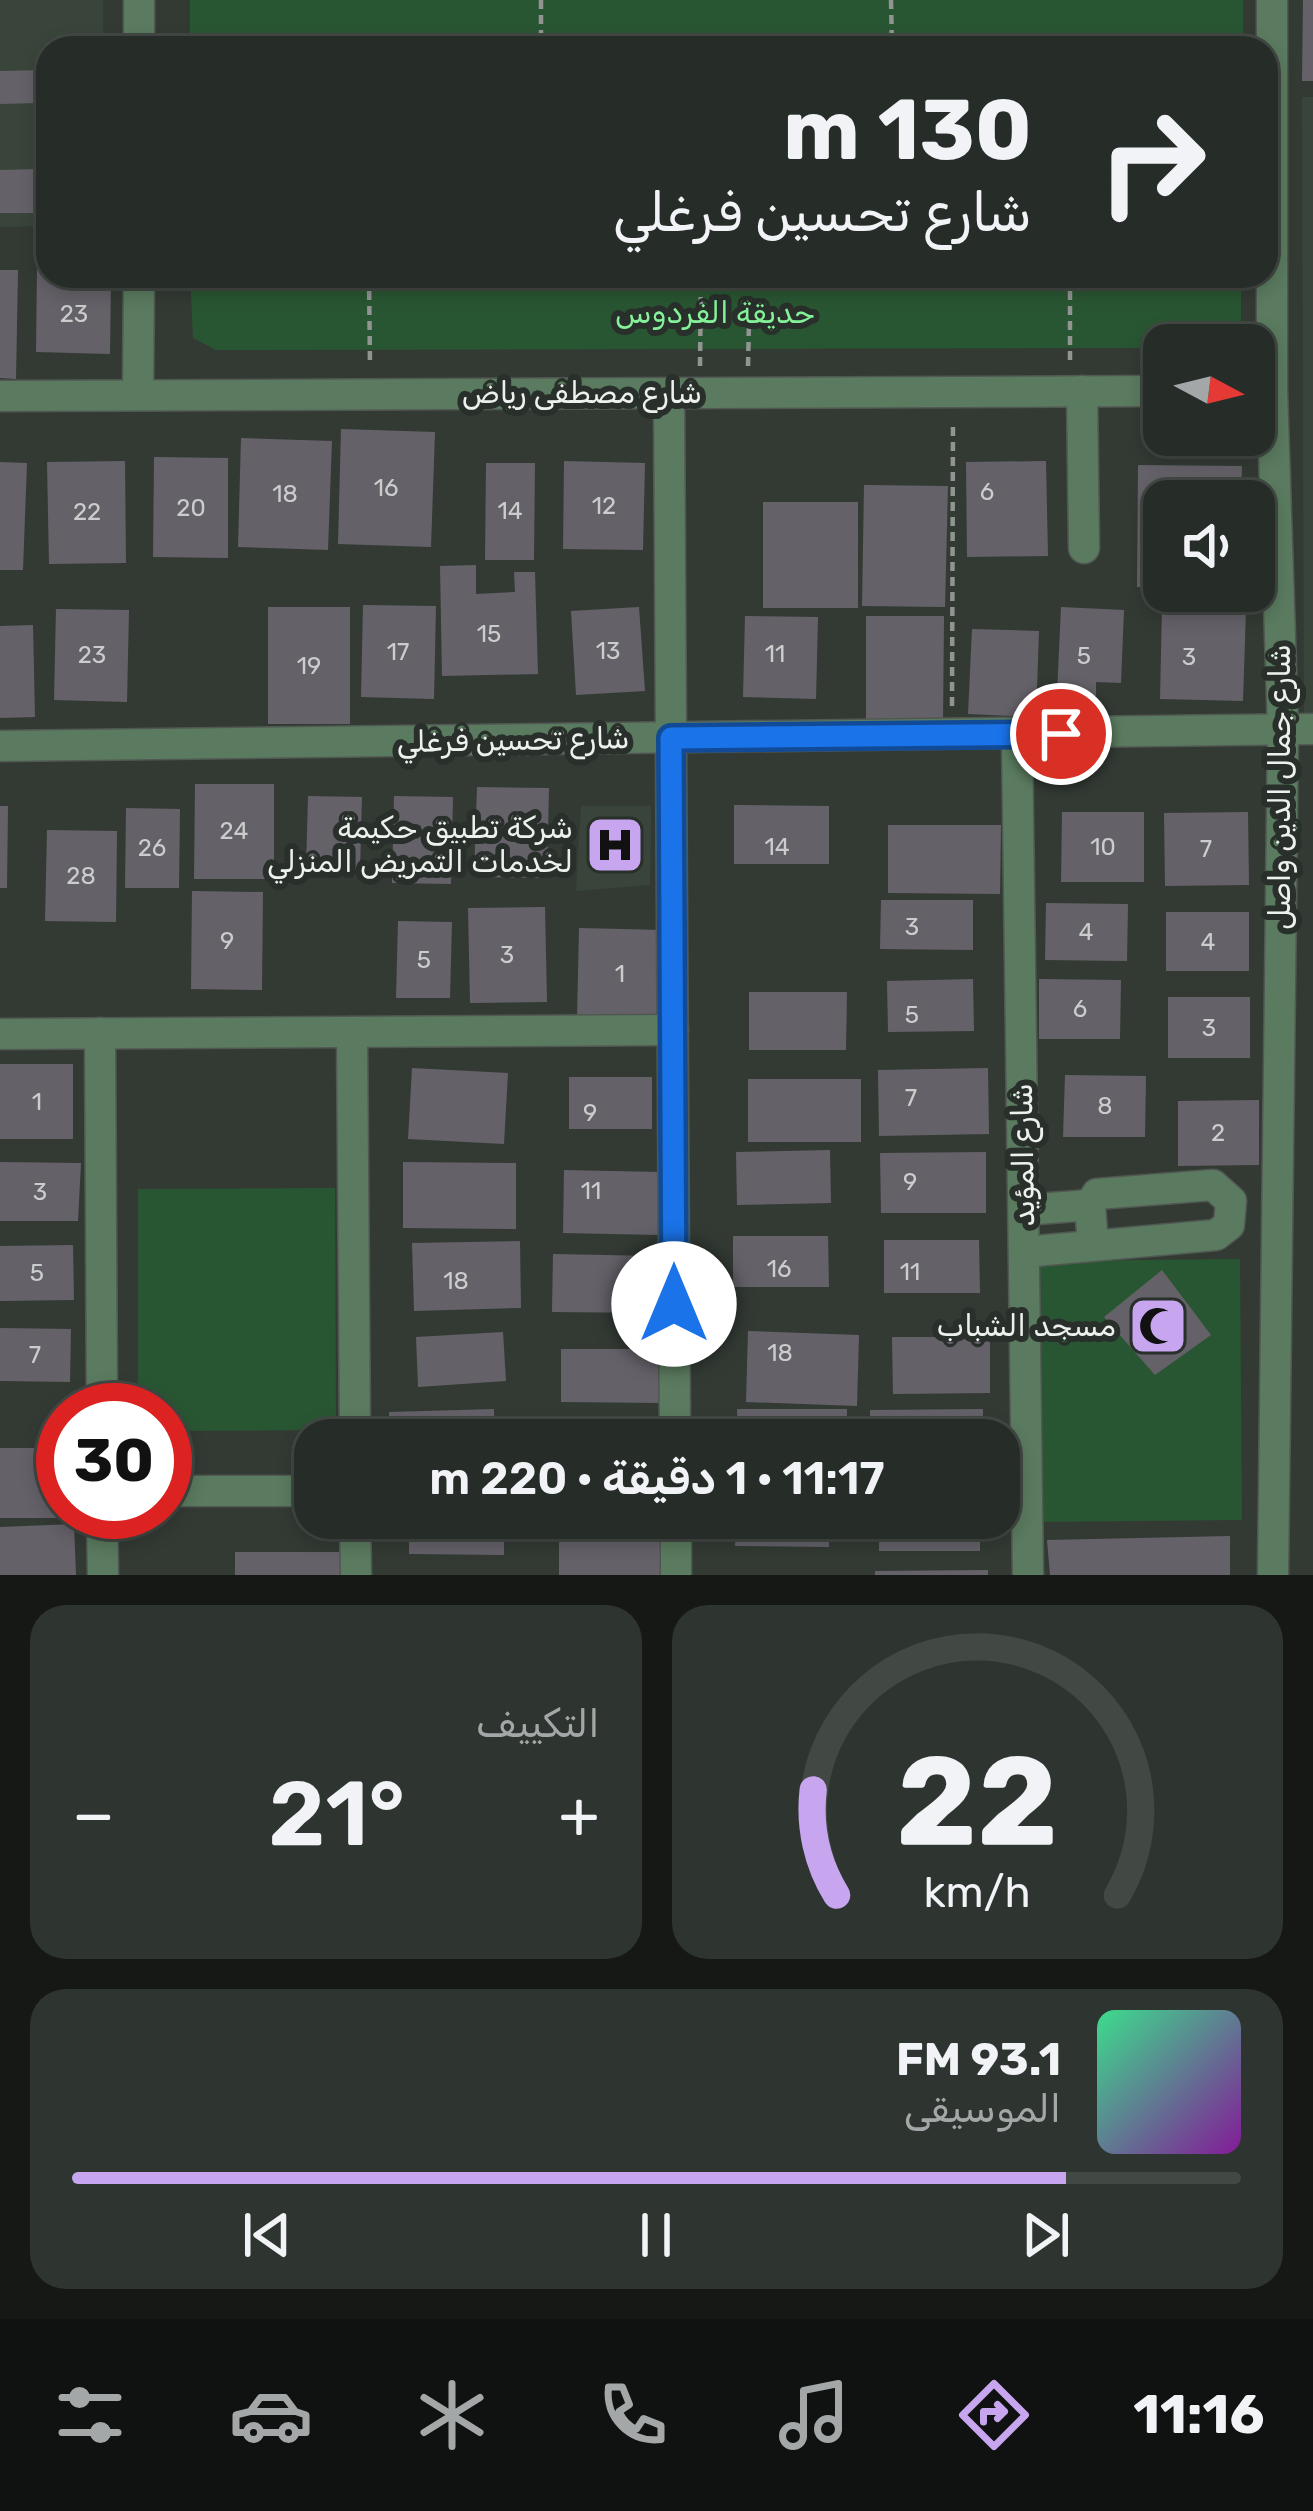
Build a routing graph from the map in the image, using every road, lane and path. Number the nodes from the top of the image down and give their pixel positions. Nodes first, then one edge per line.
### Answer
1 (140, 0) edge
2 (541, 0) edge
3 (891, 0) edge
4 (1272, 0) edge
5 (139, 36) edge
6 (541, 36) edge
7 (892, 36) edge
8 (1271, 36) edge
9 (139, 288) edge
10 (369, 288) edge
11 (699, 288) edge
12 (750, 288) edge
13 (1071, 288) edge
14 (1265, 288) edge
15 (1265, 324) edge
16 (1076, 391) junction
17 (1143, 391) edge
18 (954, 392) junction
19 (685, 393) junction
20 (747, 393) junction
21 (138, 394) junction
22 (370, 394) junction
23 (0, 396) edge
24 (1270, 456) edge
25 (1084, 548) dead end
26 (1298, 729) edge
27 (1017, 734) junction
28 (951, 735) junction
29 (671, 738) junction
30 (0, 746) edge
31 (673, 1030) junction
32 (352, 1032) junction
33 (100, 1033) junction
34 (0, 1034) edge
35 (1090, 1205) junction
36 (1024, 1210) junction
37 (1093, 1246) junction
38 (1024, 1252) junction
39 (102, 1383) edge
40 (355, 1419) edge
41 (675, 1419) edge
42 (192, 1491) edge
43 (294, 1491) edge
44 (102, 1539) edge
45 (355, 1539) edge
46 (676, 1539) edge
47 (103, 1575) edge
48 (356, 1575) edge
49 (676, 1575) edge
50 (1028, 1575) edge
51 (1273, 1575) edge

1 - 5 street
2 - 6 path
3 - 7 path
4 - 8 street, شارع جمال الدين واصل
9 - 21 street
10 - 22 path
11 - 19 path
12 - 20 path
13 - 16 path
14 - 15 street, شارع جمال الدين واصل
16 - 17 street, شارع مصطفى رياض
16 - 18 street, شارع مصطفى رياض
16 - 25 street
18 - 20 street, شارع مصطفى رياض
18 - 28 path
19 - 20 street, شارع مصطفى رياض
19 - 22 street, شارع مصطفى رياض
19 - 29 street
21 - 22 street, شارع مصطفى رياض
21 - 23 street, شارع مصطفى رياض
24 - 26 street, شارع جمال الدين واصل
26 - 27 street, شارع تحسين فرغلي
26 - 51 street, شارع جمال الدين واصل
27 - 28 street, شارع تحسين فرغلي
27 - 36 street, شارع المؤيد
28 - 29 street, شارع تحسين فرغلي
29 - 30 street, شارع تحسين فرغلي
29 - 31 street
31 - 32 street
31 - 41 street
32 - 33 street
32 - 40 street
33 - 34 street
33 - 39 street
35 - 36 street
35 - 37 street
35 - 37 street
36 - 38 street, شارع المؤيد
37 - 38 street
38 - 50 street, شارع المؤيد
42 - 43 street
44 - 47 street
45 - 48 street
46 - 49 street

